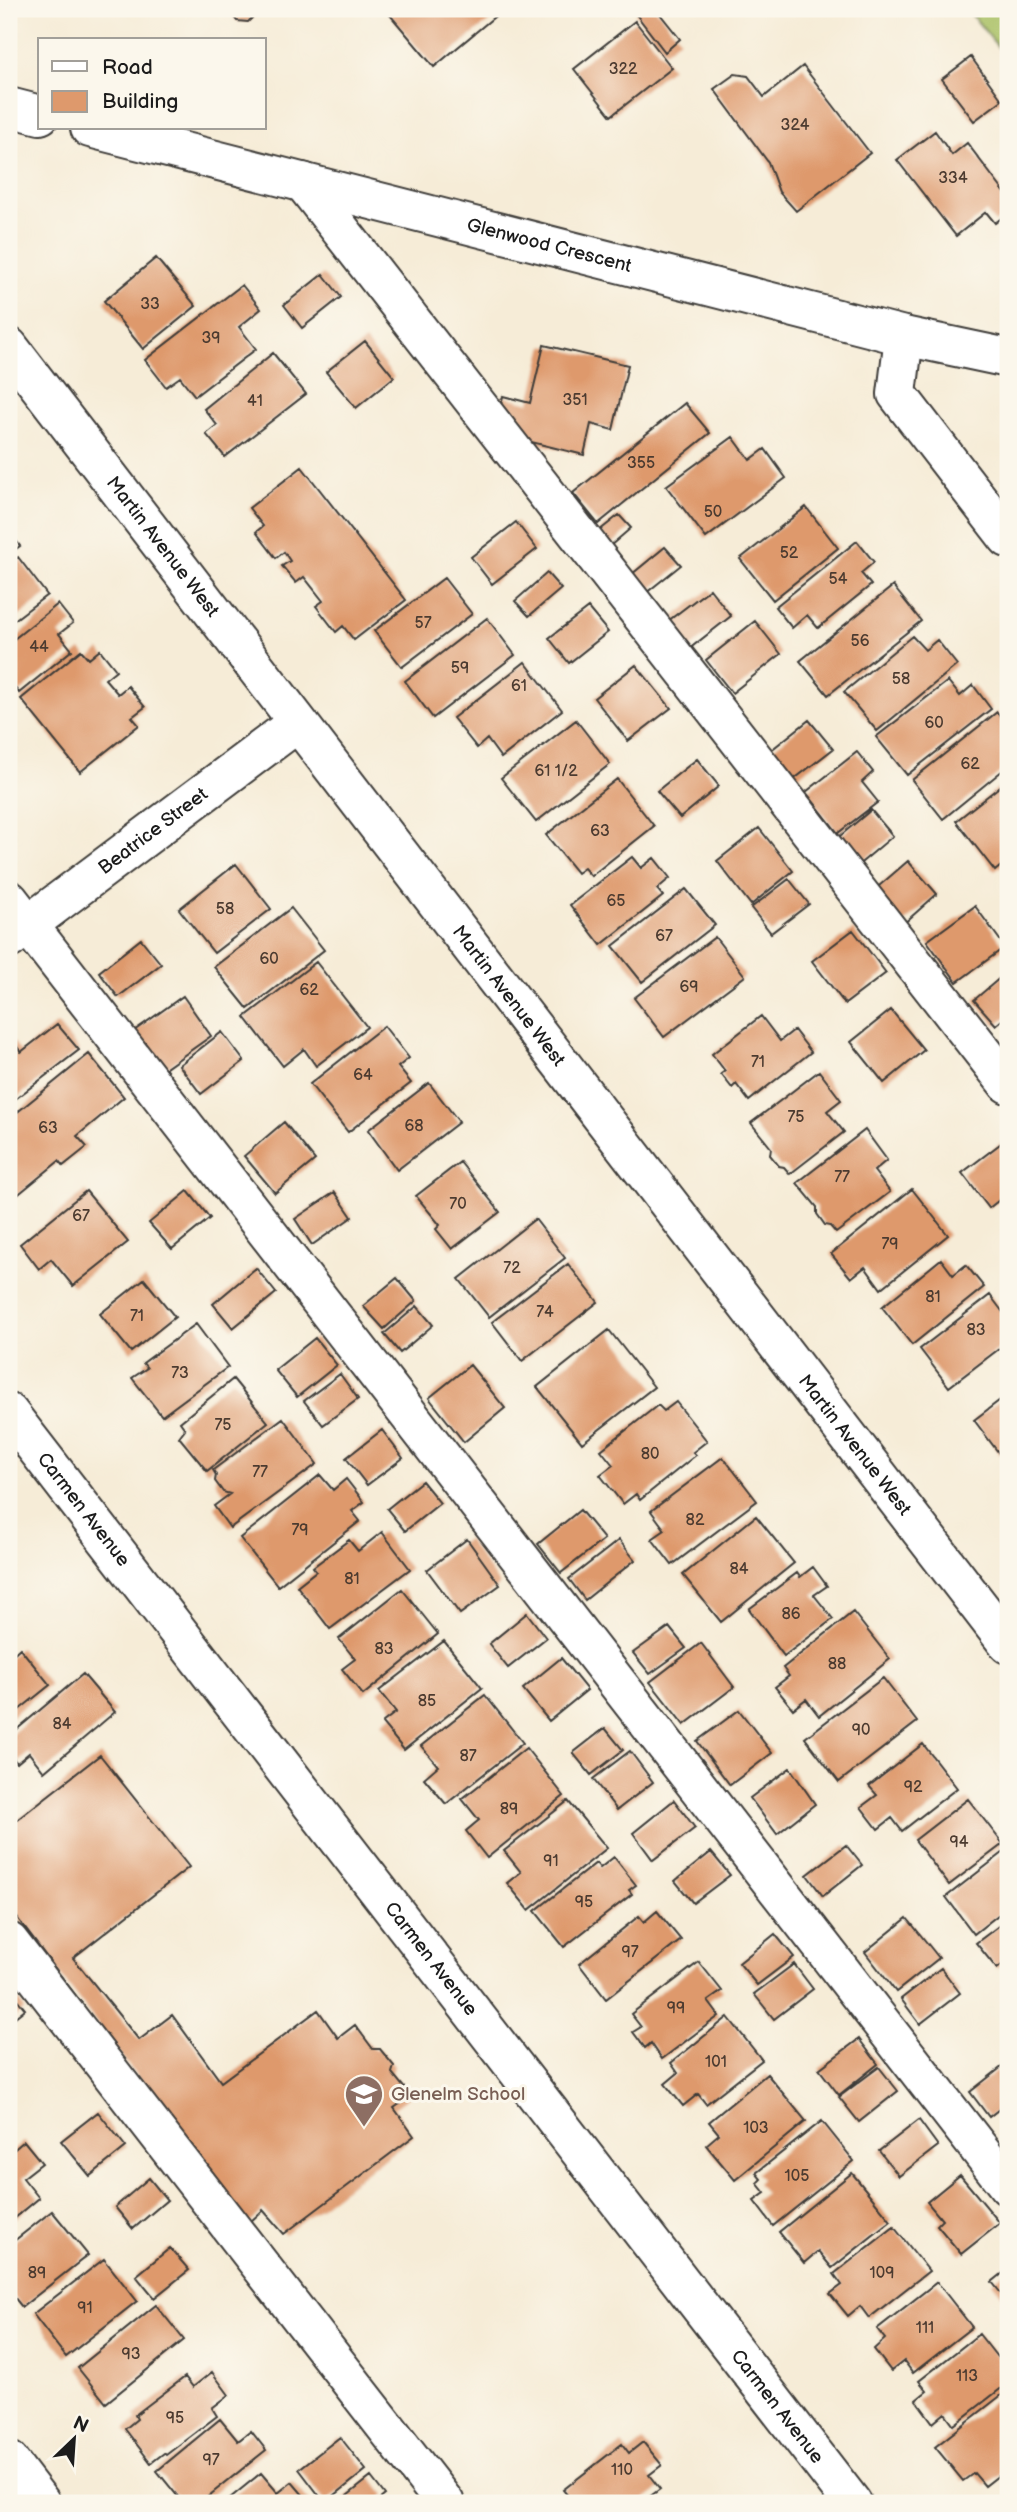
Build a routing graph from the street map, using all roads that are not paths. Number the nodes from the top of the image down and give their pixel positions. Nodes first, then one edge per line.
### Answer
1 (9, 107) edge
2 (38, 114) edge
3 (98, 130) edge
4 (303, 182) junction
5 (904, 336) junction
6 (9, 346) edge
7 (1008, 358) edge
8 (1008, 538) edge
9 (297, 723) junction
10 (15, 921) edge
11 (1008, 1084) edge
12 (9, 1413) edge
13 (1008, 1644) edge
14 (9, 1942) edge
15 (1008, 2186) edge
16 (9, 2461) edge
17 (41, 2503) edge
18 (445, 2503) edge
19 (852, 2503) edge

1 - 2 street
3 - 4 street, Glenwood Crescent
4 - 5 street, Glenwood Crescent
4 - 11 street
5 - 7 street, Glenwood Crescent
5 - 8 street
6 - 9 street, Martin Avenue West
9 - 10 street, Beatrice Street
9 - 13 street, Martin Avenue West
10 - 15 street
12 - 19 street, Carmen Avenue
14 - 18 street
16 - 17 street

